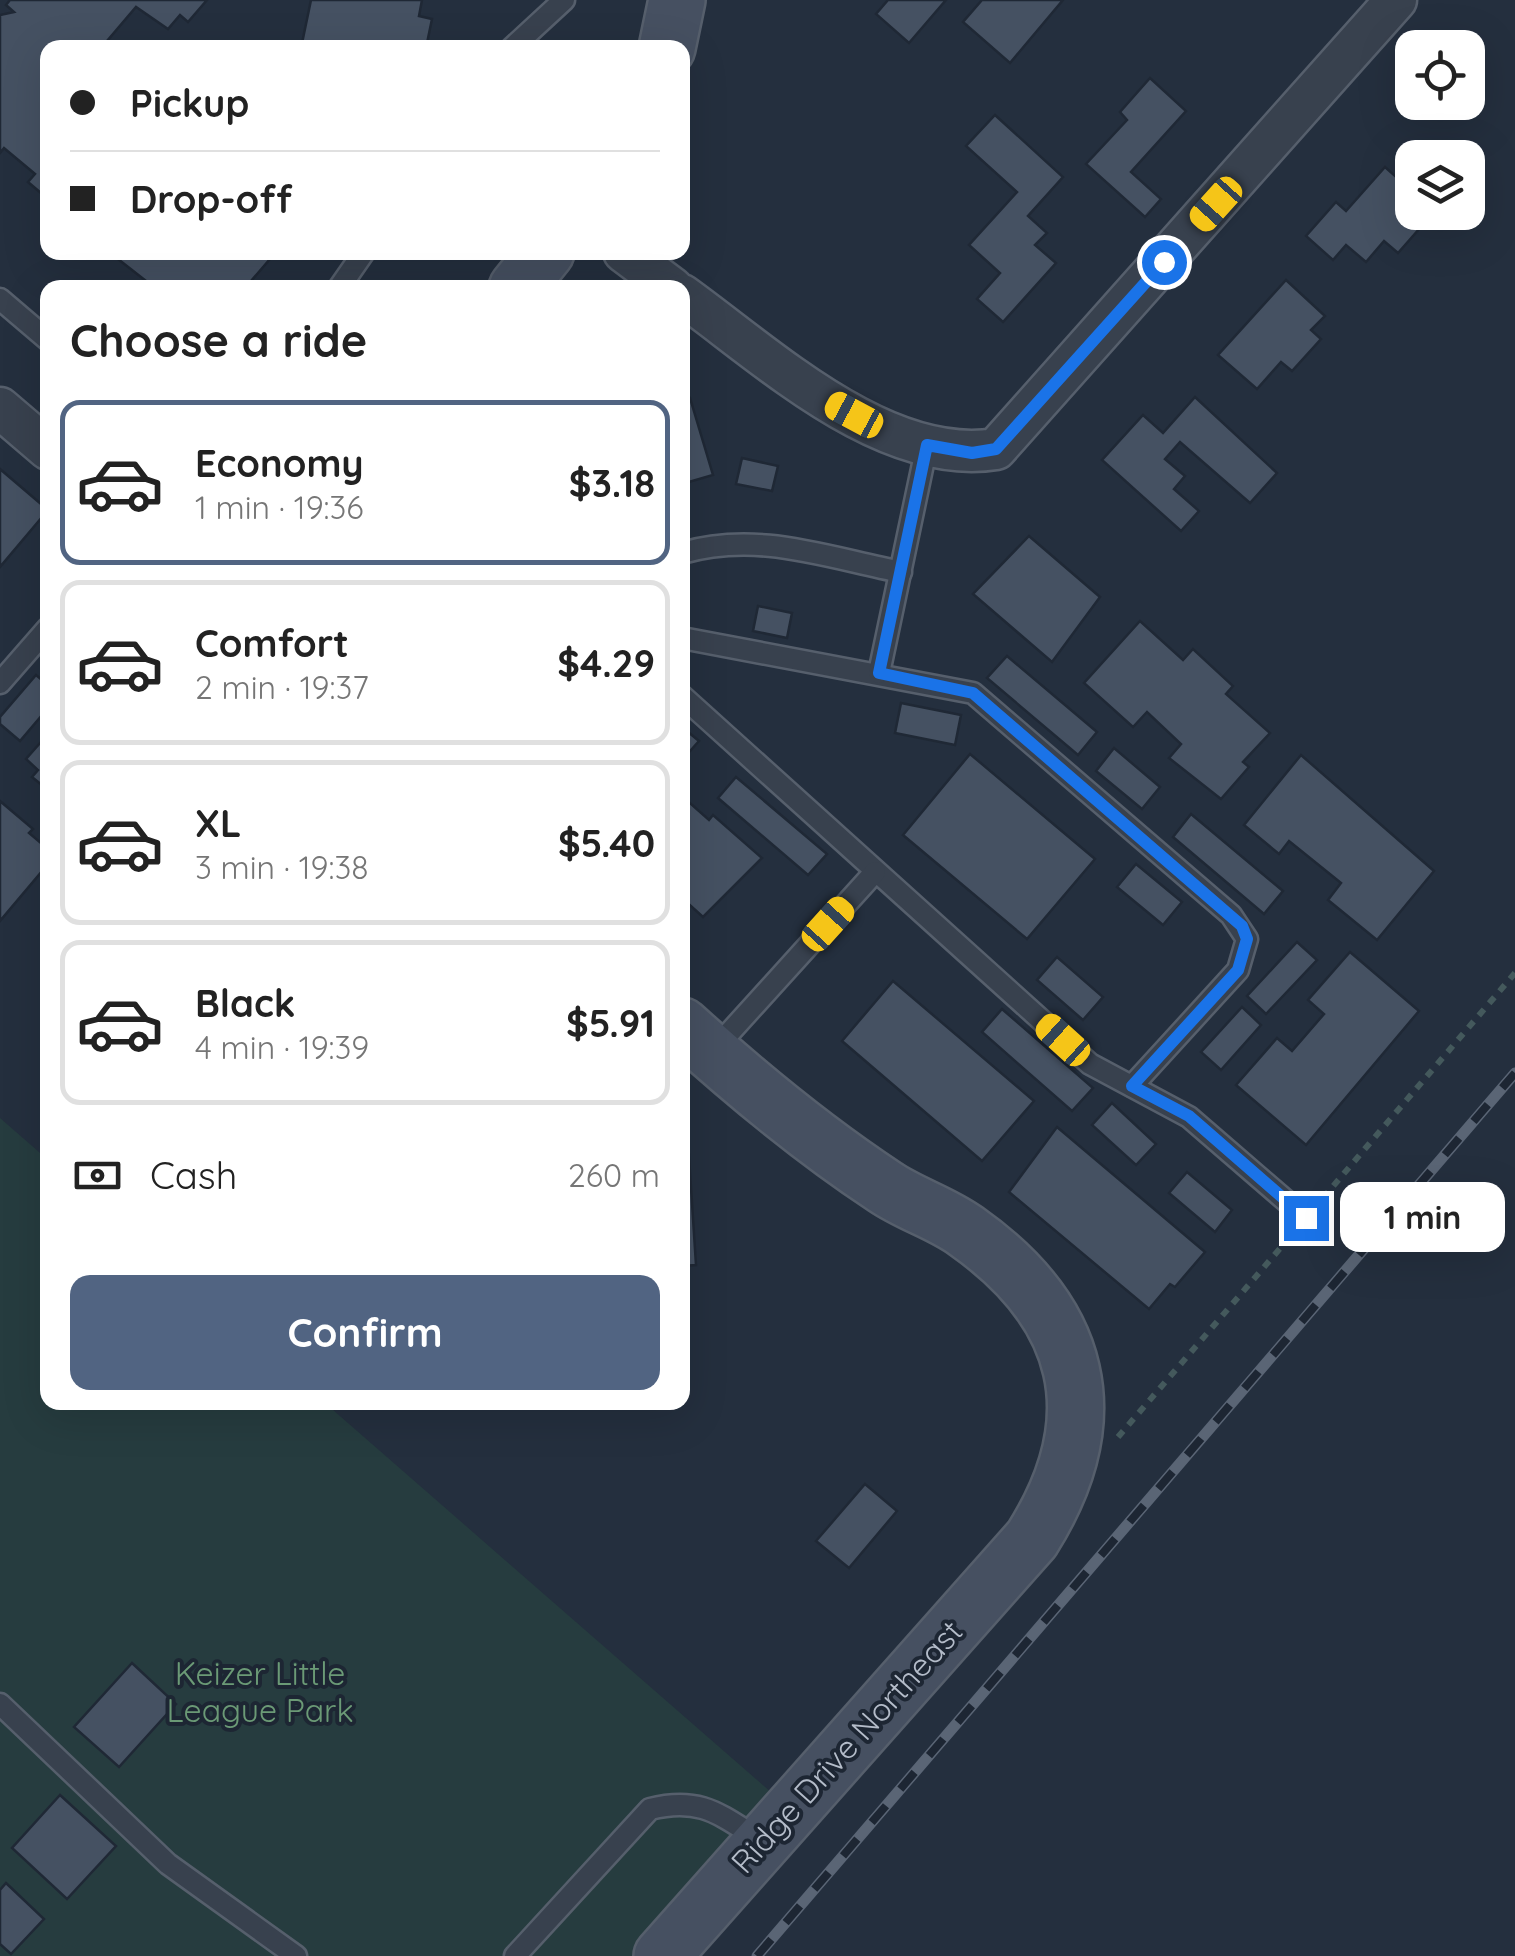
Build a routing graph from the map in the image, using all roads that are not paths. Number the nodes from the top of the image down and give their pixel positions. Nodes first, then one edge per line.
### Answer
1 (564, 0) edge
2 (678, 0) edge
3 (1396, 0) edge
4 (521, 40) edge
5 (668, 40) edge
6 (540, 260) edge
7 (635, 260) edge
8 (523, 280) edge
9 (661, 280) edge
10 (0, 299) edge
11 (690, 301) edge
12 (40, 333) edge
13 (0, 408) edge
14 (40, 442) edge
15 (927, 445) junction
16 (690, 551) edge
17 (900, 572) junction
18 (40, 637) edge
19 (690, 639) edge
20 (879, 673) junction
21 (0, 683) edge
22 (690, 703) edge
23 (875, 872) junction
24 (697, 1039) edge
25 (1132, 1086) junction
26 (1306, 1218) dead end
27 (0, 1704) edge
28 (764, 1842) junction
29 (296, 1956) edge
30 (515, 1956) edge
31 (662, 1956) edge

1 - 4 lane
2 - 5 street
3 - 15 street
6 - 8 street
7 - 9 street
10 - 12 lane
11 - 15 street
13 - 14 street
15 - 17 lane
16 - 17 lane
17 - 20 lane
18 - 21 lane
19 - 20 lane
20 - 25 lane
22 - 23 lane
23 - 24 lane
23 - 25 lane
24 - 28 street, Ridge Drive Northeast
25 - 26 lane
27 - 29 lane
28 - 30 lane
28 - 31 street, Ridge Drive Northeast

